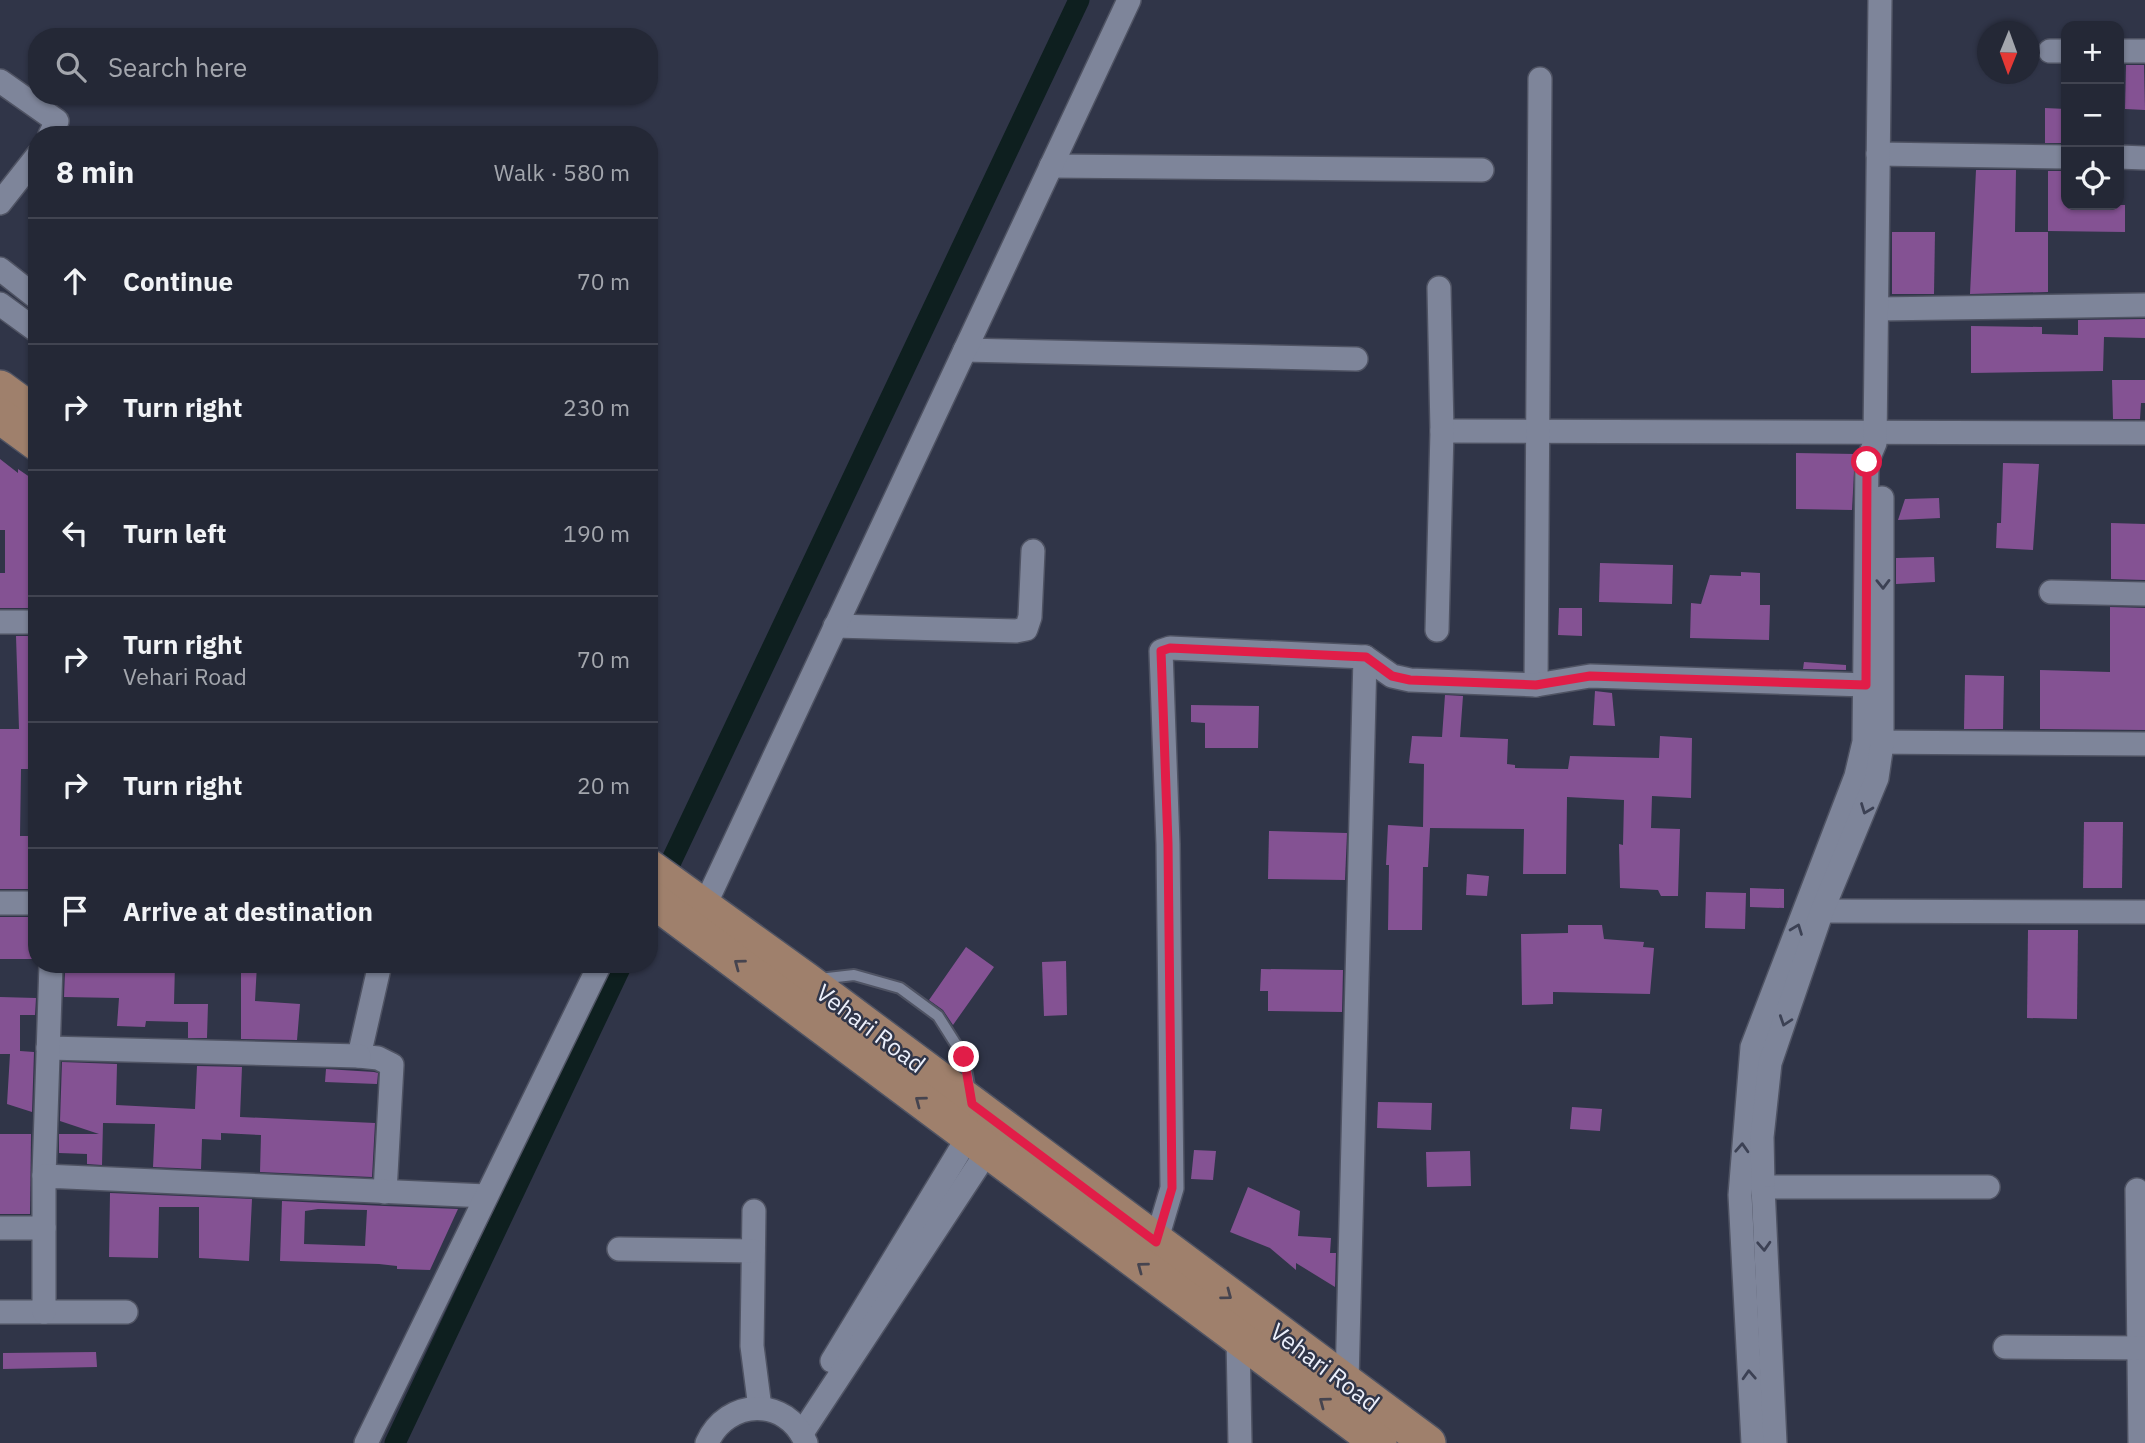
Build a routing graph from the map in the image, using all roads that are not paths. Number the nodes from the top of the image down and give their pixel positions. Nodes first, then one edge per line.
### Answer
1 (1129, 0) edge
2 (1880, 0) edge
3 (2124, 51) edge
4 (2145, 51) edge
5 (1540, 79) dead end
6 (0, 81) edge
7 (28, 101) edge
8 (34, 105) edge
9 (54, 126) edge
10 (1878, 154) junction
11 (2061, 157) edge
12 (2124, 157) edge
13 (2145, 158) edge
14 (1051, 166) junction
15 (28, 167) edge
16 (1482, 170) dead end
17 (0, 203) edge
18 (0, 269) edge
19 (1439, 288) dead end
20 (28, 291) edge
21 (0, 304) edge
22 (2145, 305) edge
23 (1877, 309) junction
24 (28, 324) edge
25 (965, 350) junction
26 (1356, 359) dead end
27 (0, 388) edge
28 (28, 408) edge
29 (0, 416) edge
30 (1442, 431) junction
31 (1539, 432) junction
32 (2145, 433) edge
33 (28, 436) edge
34 (1875, 438) junction
35 (1033, 551) dead end
36 (2051, 592) dead end
37 (2145, 594) edge
38 (0, 622) edge
39 (28, 622) edge
40 (835, 626) junction
41 (1437, 630) dead end
42 (1366, 657) junction
43 (1536, 685) junction
44 (1866, 685) junction
45 (1873, 743) junction
46 (2145, 744) edge
47 (658, 874) edge
48 (0, 903) edge
49 (28, 903) edge
50 (658, 903) edge
51 (702, 906) junction
52 (1822, 911) junction
53 (2145, 912) edge
54 (51, 973) edge
55 (378, 973) edge
56 (596, 973) edge
57 (792, 987) junction
58 (48, 1048) junction
59 (359, 1056) junction
60 (973, 1127) junction
61 (44, 1176) junction
62 (1763, 1187) junction
63 (1988, 1187) dead end
64 (2137, 1190) dead end
65 (385, 1192) junction
66 (486, 1196) junction
67 (754, 1211) dead end
68 (0, 1227) edge
69 (44, 1228) junction
70 (2141, 1238) edge
71 (1156, 1242) junction
72 (619, 1249) dead end
73 (753, 1251) junction
74 (0, 1312) edge
75 (44, 1312) junction
76 (126, 1312) dead end
77 (1238, 1338) junction
78 (2006, 1347) dead end
79 (2142, 1348) edge
80 (1347, 1383) junction
81 (760, 1408) junction
82 (801, 1433) edge
83 (366, 1443) edge
84 (706, 1443) edge
85 (1240, 1443) edge
86 (1379, 1443) edge
87 (1428, 1443) edge
88 (1753, 1443) edge
89 (1775, 1443) edge
90 (2140, 1443) edge

1 - 14 street
2 - 10 street
3 - 4 street
5 - 31 street
6 - 7 street
8 - 9 street
10 - 11 street
10 - 23 street
12 - 13 street
14 - 16 street
14 - 25 street
15 - 17 street
18 - 20 street
19 - 30 street
21 - 24 street
22 - 23 street
23 - 34 street
25 - 26 street
25 - 40 street
27 - 28 main road
29 - 33 main road
30 - 31 street
30 - 41 street
31 - 34 street
31 - 43 street
32 - 34 street
34 - 44 street
34 -> 45 street
35 - 40 street
36 - 37 street
38 - 39 street
40 - 51 street
42 - 43 street
42 - 71 street
42 - 80 street
43 - 44 street
44 - 45 street
45 - 46 street
45 -> 52 street
88 -> 45 street
47 - 51 main road, Vehari Road
48 - 49 street
57 -> 50 main road, Vehari Road
51 - 57 main road, Vehari Road
52 - 53 street
52 -> 62 street
54 - 58 street
55 - 59 street
56 - 66 street
57 - 60 main road, Vehari Road
57 - 60 lane
58 - 59 street
58 - 61 street
59 - 65 street
60 - 71 main road, Vehari Road
77 -> 60 main road, Vehari Road
60 - 82 street
61 - 65 street
61 - 69 street
62 - 63 street
62 -> 89 street
64 - 70 street
65 - 66 street
66 - 83 street
67 - 73 street
68 - 69 street
69 - 75 street
70 - 79 street
71 -> 80 main road, Vehari Road
72 - 73 street
73 - 81 street
74 - 75 street
75 - 76 street
77 - 85 street
86 -> 77 main road, Vehari Road
78 - 79 street
79 - 90 street
80 - 87 main road, Vehari Road
81 - 82 street
81 - 84 street

